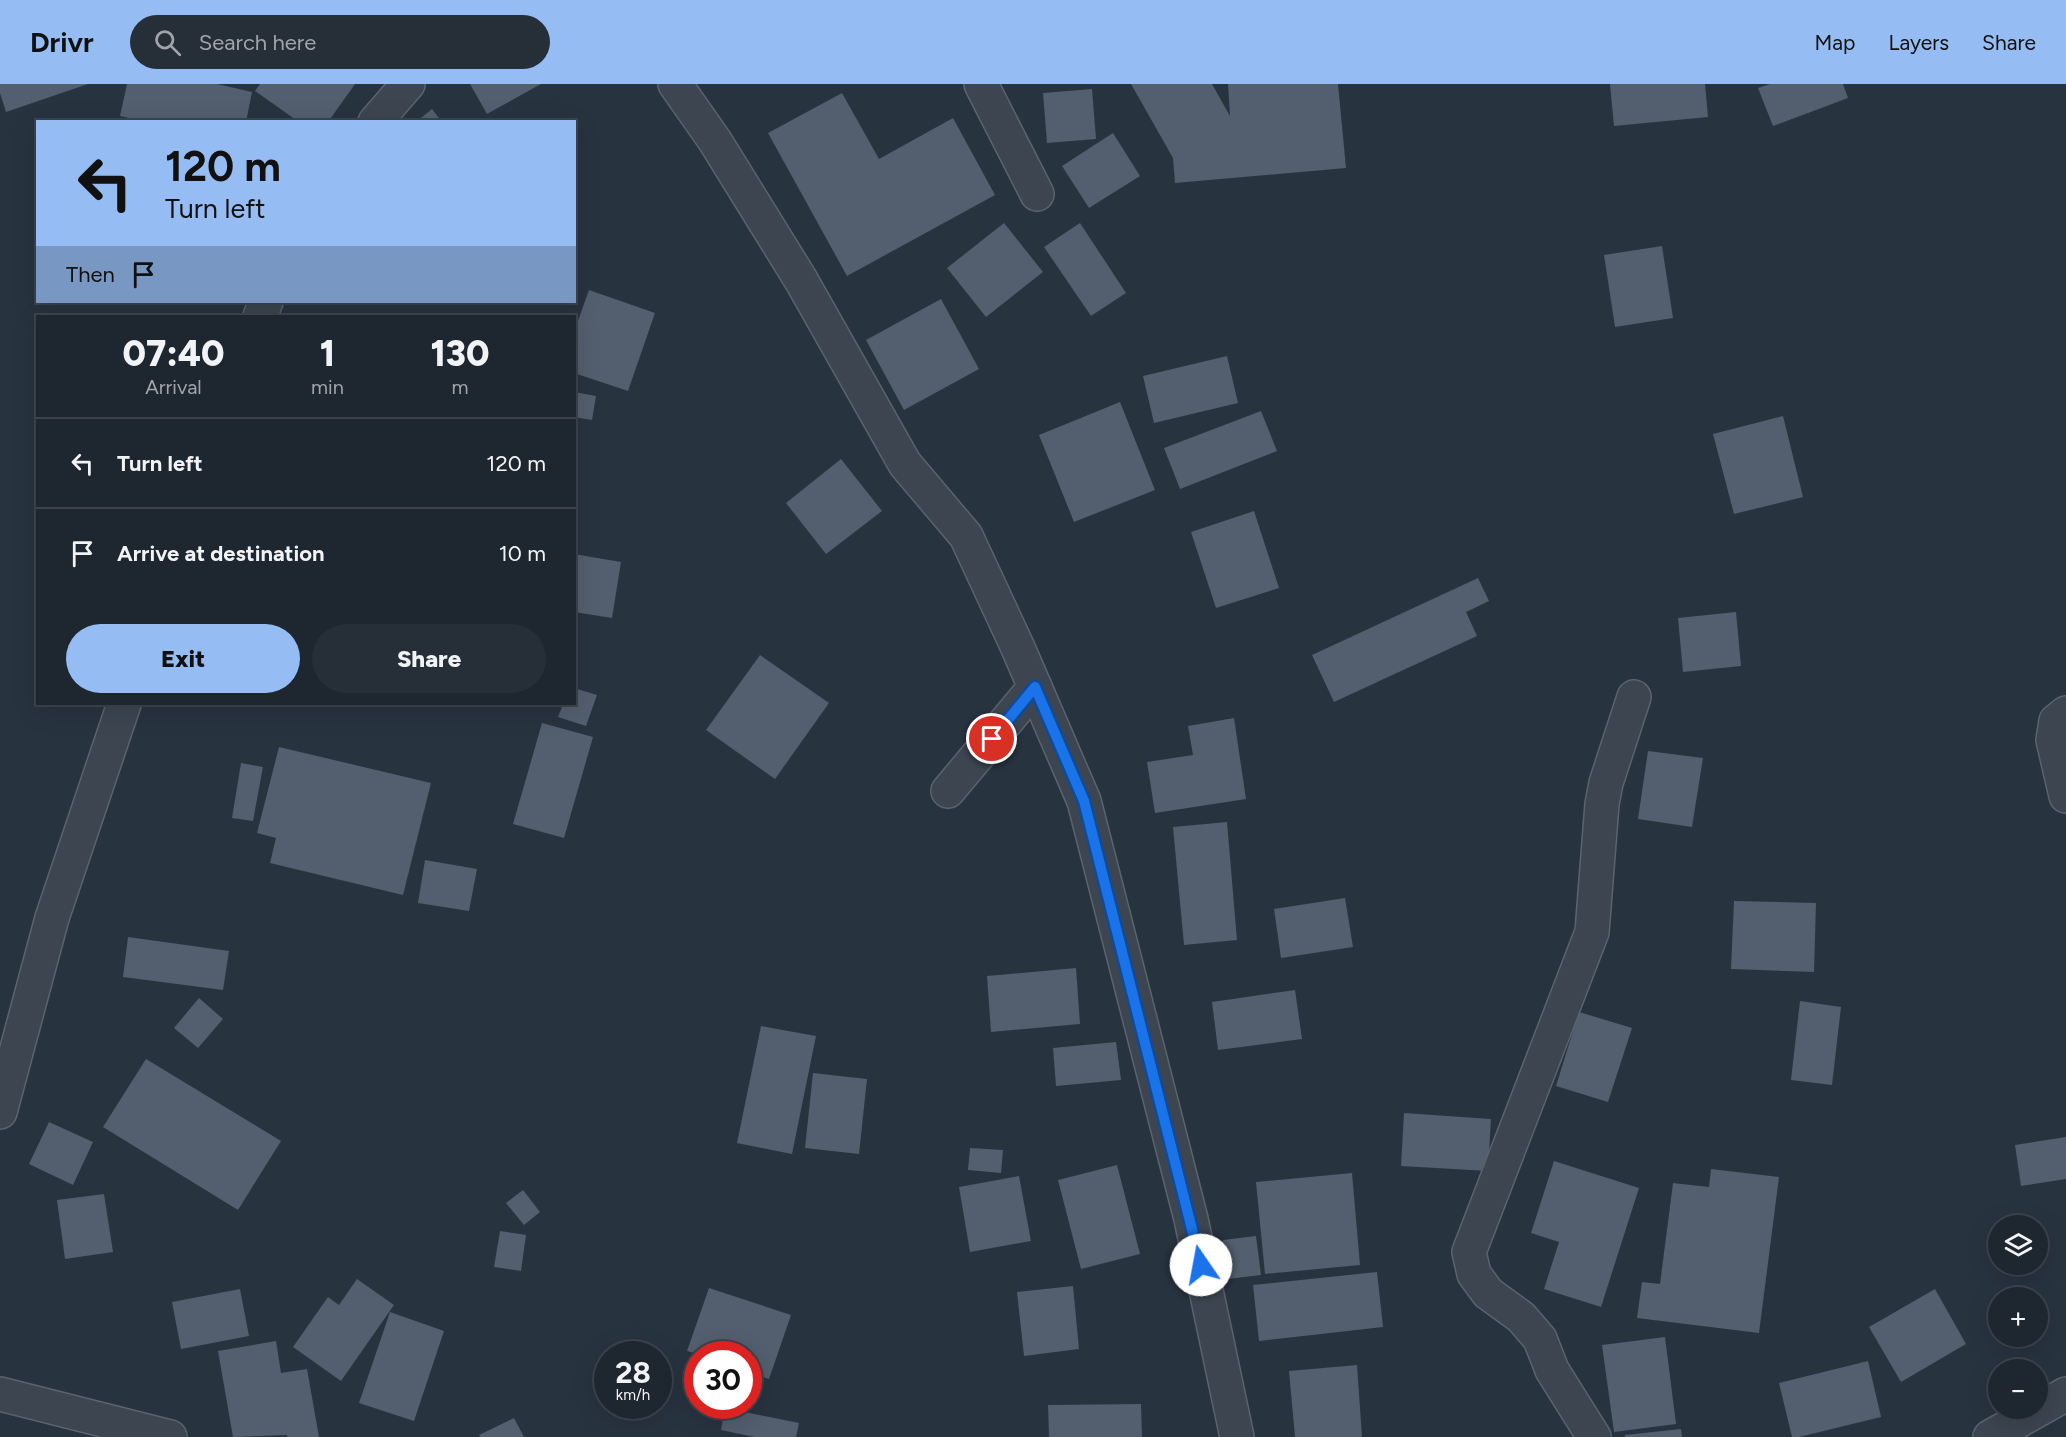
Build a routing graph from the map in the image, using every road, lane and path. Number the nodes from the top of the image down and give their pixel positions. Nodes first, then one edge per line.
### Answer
1 (408, 84) edge
2 (675, 84) edge
3 (981, 84) edge
4 (377, 120) edge
5 (1037, 194) dead end
6 (1035, 687) junction
7 (1634, 697) dead end
8 (124, 705) edge
9 (2066, 713) edge
10 (948, 791) dead end
11 (2066, 796) edge
12 (0, 1112) edge
13 (0, 1394) edge
14 (2066, 1394) edge
15 (170, 1437) edge
16 (1237, 1437) edge
17 (1594, 1437) edge
18 (1990, 1437) edge

1 - 4 street
2 - 6 street
3 - 5 street
6 - 10 street
6 - 16 street
7 - 17 street
8 - 12 street
9 - 11 street
13 - 15 street
14 - 18 street

